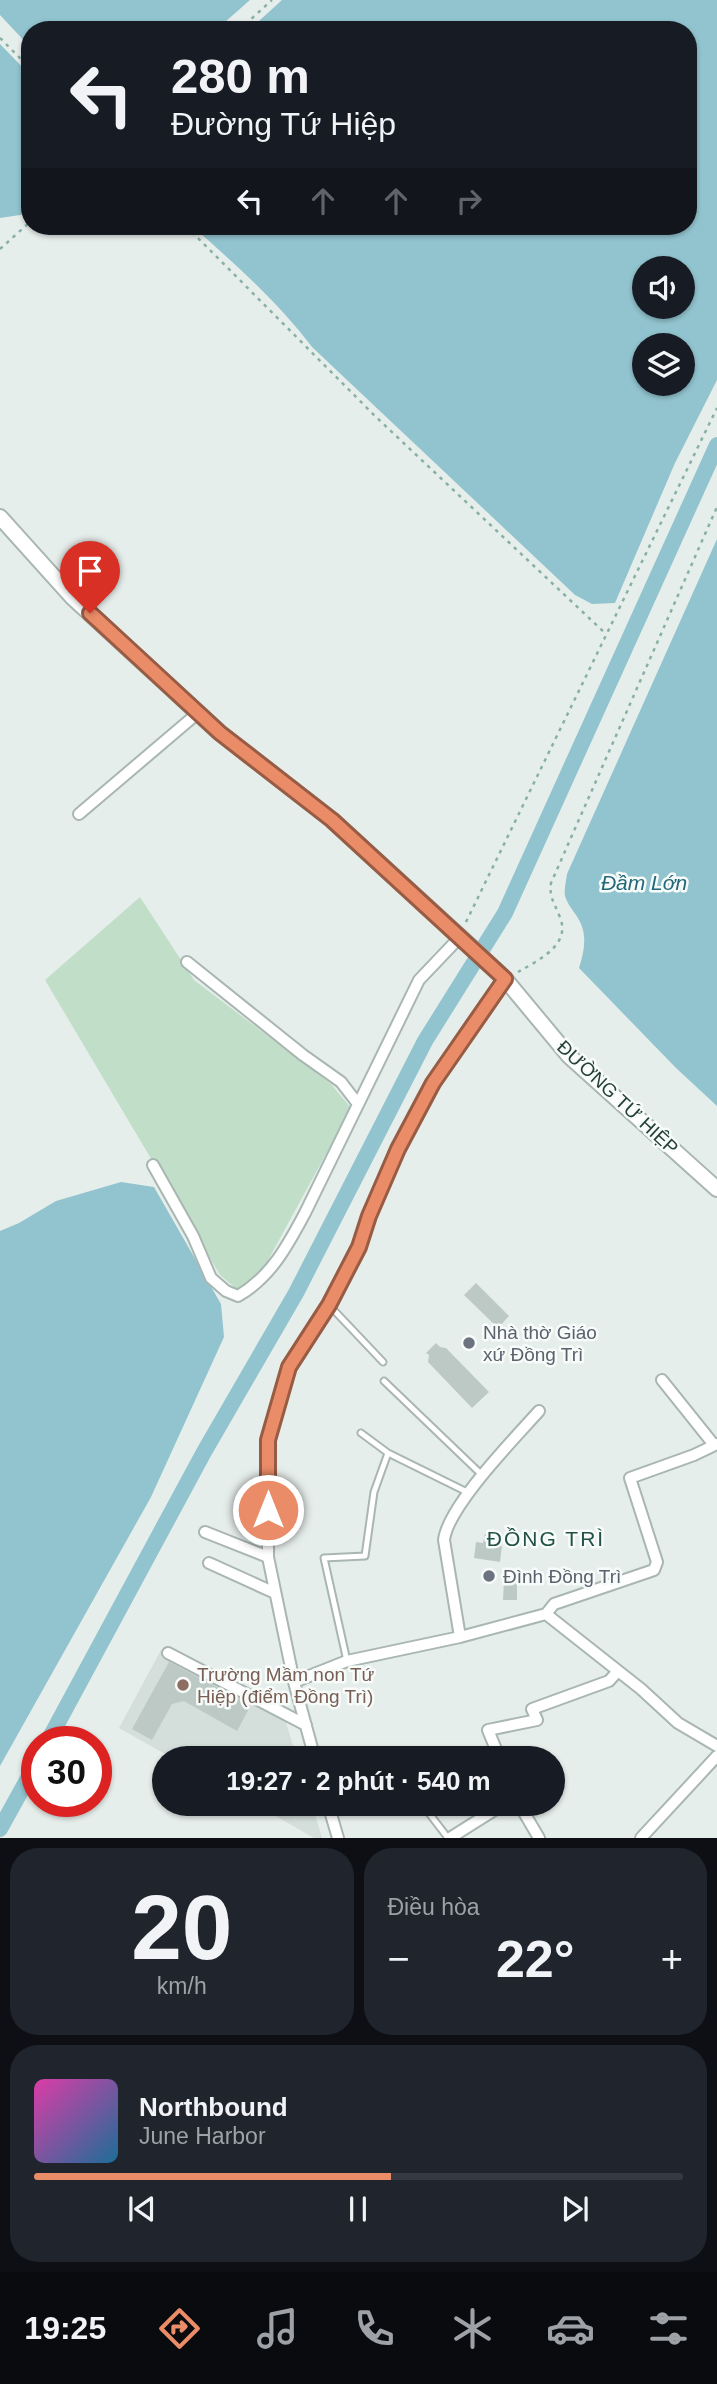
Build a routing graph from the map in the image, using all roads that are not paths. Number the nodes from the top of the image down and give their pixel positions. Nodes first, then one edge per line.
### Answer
1 (0, 517) edge
2 (199, 712) junction
3 (79, 814) dead end
4 (459, 938) junction
5 (187, 962) dead end
6 (501, 976) junction
7 (358, 1104) junction
8 (153, 1165) dead end
9 (717, 1189) edge
10 (329, 1305) junction
11 (383, 1362) dead end
12 (662, 1380) dead end
13 (383, 1381) dead end
14 (539, 1411) dead end
15 (360, 1433) dead end
16 (715, 1444) edge
17 (388, 1452) junction
18 (482, 1475) junction
19 (469, 1493) junction
20 (205, 1532) dead end
21 (268, 1557) junction
22 (209, 1563) dead end
23 (275, 1593) junction
24 (546, 1614) junction
25 (460, 1637) junction
26 (168, 1653) dead end
27 (347, 1661) junction
28 (618, 1671) junction
29 (295, 1682) junction
30 (306, 1725) junction
31 (312, 1746) edge
32 (495, 1746) edge
33 (717, 1746) edge
34 (717, 1756) edge
35 (332, 1816) edge
36 (432, 1816) edge
37 (485, 1816) edge
38 (526, 1816) edge
39 (338, 1838) edge
40 (449, 1838) edge
41 (538, 1838) edge
42 (641, 1838) edge

1 - 2 street, ĐƯỜNG TỨ HIỆP
2 - 3 street
2 - 4 street, ĐƯỜNG TỨ HIỆP
4 - 6 street, ĐƯỜNG TỨ HIỆP
4 - 7 street
5 - 7 street
6 - 9 street, ĐƯỜNG TỨ HIỆP
6 - 10 street
7 - 8 street
10 - 11 lane
10 - 21 street
12 - 16 street
13 - 18 lane
14 - 18 street
15 - 17 lane
16 - 24 street
17 - 19 lane
17 - 27 lane
18 - 19 street
19 - 25 street
20 - 21 street
21 - 23 street
22 - 23 street
23 - 29 street
24 - 25 street
24 - 28 street
25 - 27 street
26 - 30 street
27 - 29 street
28 - 32 street
28 - 33 street
29 - 30 street
30 - 31 street
34 - 42 street
35 - 39 street
36 - 40 lane
37 - 40 street
38 - 41 street

